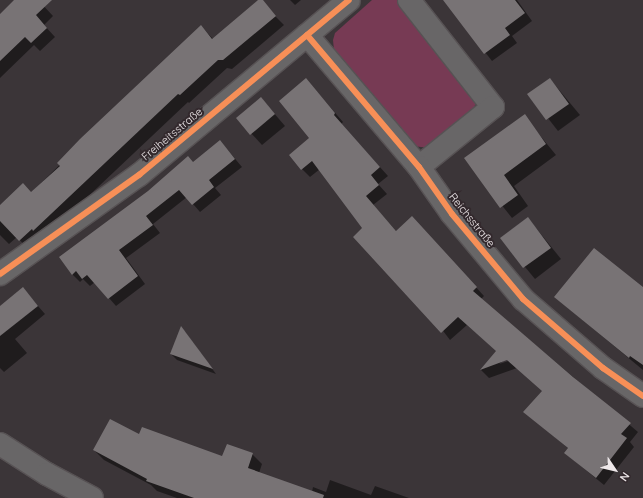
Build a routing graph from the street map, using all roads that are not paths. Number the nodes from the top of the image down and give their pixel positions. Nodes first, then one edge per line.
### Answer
1 (349, 0) edge
2 (409, 0) edge
3 (307, 35) junction
4 (419, 167) junction
5 (0, 274) edge
6 (643, 396) edge
7 (0, 444) edge
8 (92, 498) edge

1 - 3 street, Freiheitsstraße
2 - 4 street
3 - 4 street, Reichsstraße
3 - 5 street, Freiheitsstraße
4 - 6 street, Reichsstraße
7 - 8 street

